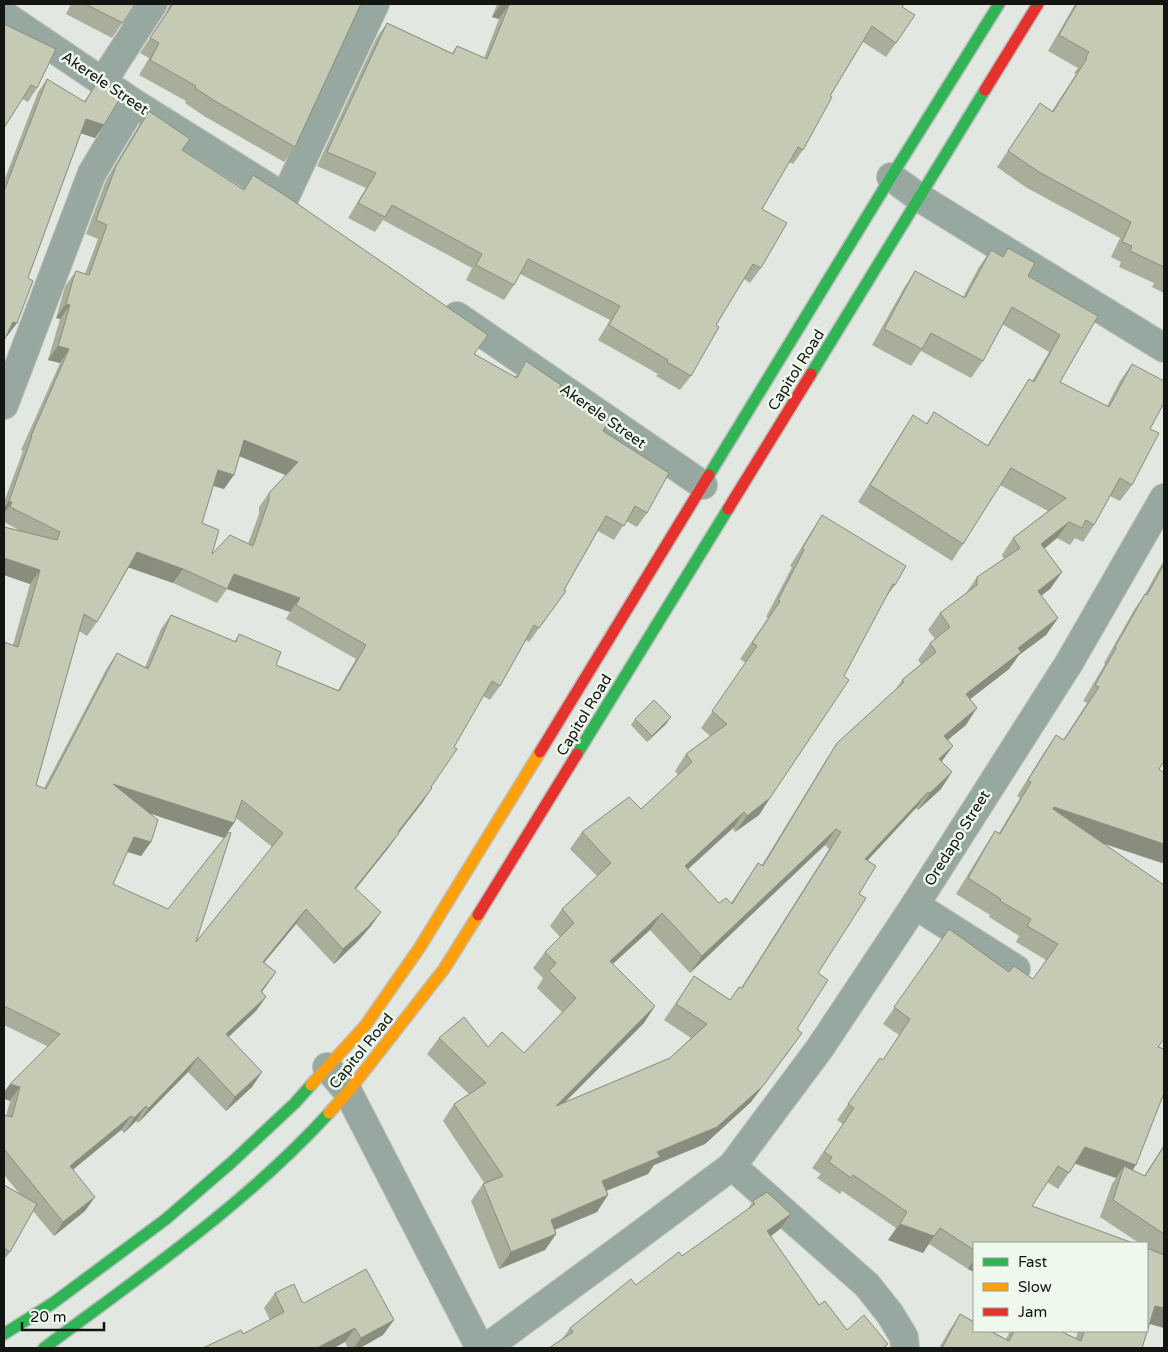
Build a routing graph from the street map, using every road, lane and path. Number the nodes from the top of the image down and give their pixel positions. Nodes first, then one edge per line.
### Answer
1 (153, 4) edge
2 (375, 4) edge
3 (999, 4) edge
4 (1038, 4) edge
5 (4, 15) edge
6 (103, 81) junction
7 (134, 103) junction
8 (891, 177) junction
9 (920, 198) junction
10 (441, 305) edge
11 (1164, 348) edge
12 (4, 405) edge
13 (703, 486) junction
14 (1164, 498) edge
15 (915, 905) junction
16 (1016, 969) edge
17 (327, 1067) junction
18 (348, 1092) junction
19 (732, 1166) junction
20 (4, 1334) edge
21 (44, 1348) edge
22 (480, 1348) edge
23 (486, 1348) edge
24 (905, 1348) edge

1 - 6 street
2 - 7 street, Akerele Street
3 - 8 main road, Capitol Road
4 - 9 main road, Capitol Road
5 - 6 street, Akerele Street
6 - 7 street, Akerele Street
7 - 12 street
8 - 9 street
8 - 13 main road, Capitol Road
9 - 11 street
9 - 18 main road, Capitol Road
10 - 13 street, Akerele Street
13 - 17 main road, Capitol Road
14 - 15 street, Oredapo Street
15 - 16 street
15 - 19 street, Oredapo Street
17 - 18 street
17 - 20 main road, Capitol Road
18 - 21 main road, Capitol Road
18 - 22 street
19 - 23 street, Oredapo Street
19 - 24 street

